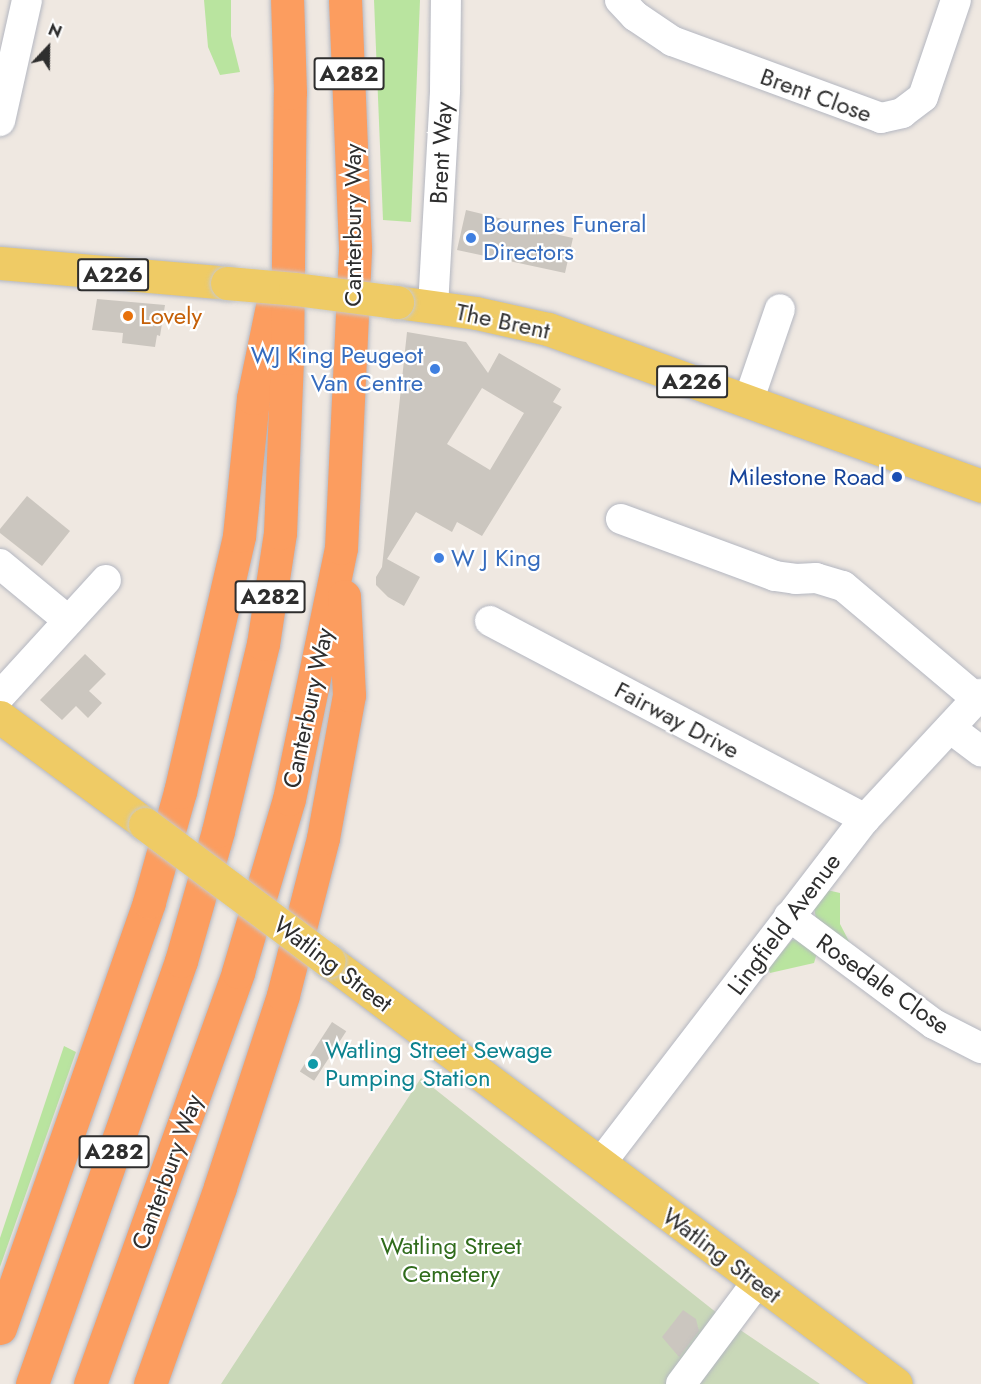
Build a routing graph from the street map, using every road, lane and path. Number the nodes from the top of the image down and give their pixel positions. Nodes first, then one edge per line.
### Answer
1 (27, 0) edge
2 (287, 0) edge
3 (345, 0) edge
4 (446, 0) edge
5 (620, 0) edge
6 (956, 0) edge
7 (0, 121) edge
8 (288, 243) junction
9 (0, 263) edge
10 (433, 307) junction
11 (780, 309) dead end
12 (748, 402) junction
13 (981, 486) edge
14 (621, 519) dead end
15 (341, 548) junction
16 (0, 564) edge
17 (106, 580) dead end
18 (69, 621) junction
19 (490, 621) dead end
20 (0, 696) edge
21 (979, 696) edge
22 (0, 717) edge
23 (950, 728) junction
24 (981, 751) edge
25 (865, 819) junction
26 (789, 916) junction
27 (981, 1048) edge
28 (600, 1164) junction
29 (757, 1282) junction
30 (0, 1328) edge
31 (32, 1384) edge
32 (90, 1384) edge
33 (150, 1384) edge
34 (681, 1384) edge
35 (896, 1384) edge

1 - 7 street
2 - 8 highway, A282
3 - 15 highway, Canterbury Way / A282
4 - 10 street, Brent Way
5 - 6 street, Brent Close
8 - 30 highway
8 - 31 highway, A282
9 - 10 main road, The Brent / A226, bridge
10 - 12 main road, The Brent / A226
11 - 12 street
12 - 13 main road, The Brent / A226
14 - 21 street
15 - 32 highway, Canterbury Way / A282
15 - 33 highway
16 - 18 street
17 - 18 street
18 - 20 street
19 - 25 street, Fairway Drive
21 - 23 street, Lingfield Avenue
22 - 28 main road, Watling Street, bridge
23 - 24 street
23 - 25 street, Lingfield Avenue
25 - 26 street, Lingfield Avenue
26 - 27 street, Rosedale Close
26 - 28 street, Lingfield Avenue
28 - 29 main road, Watling Street
29 - 34 street
29 - 35 main road, Watling Street

